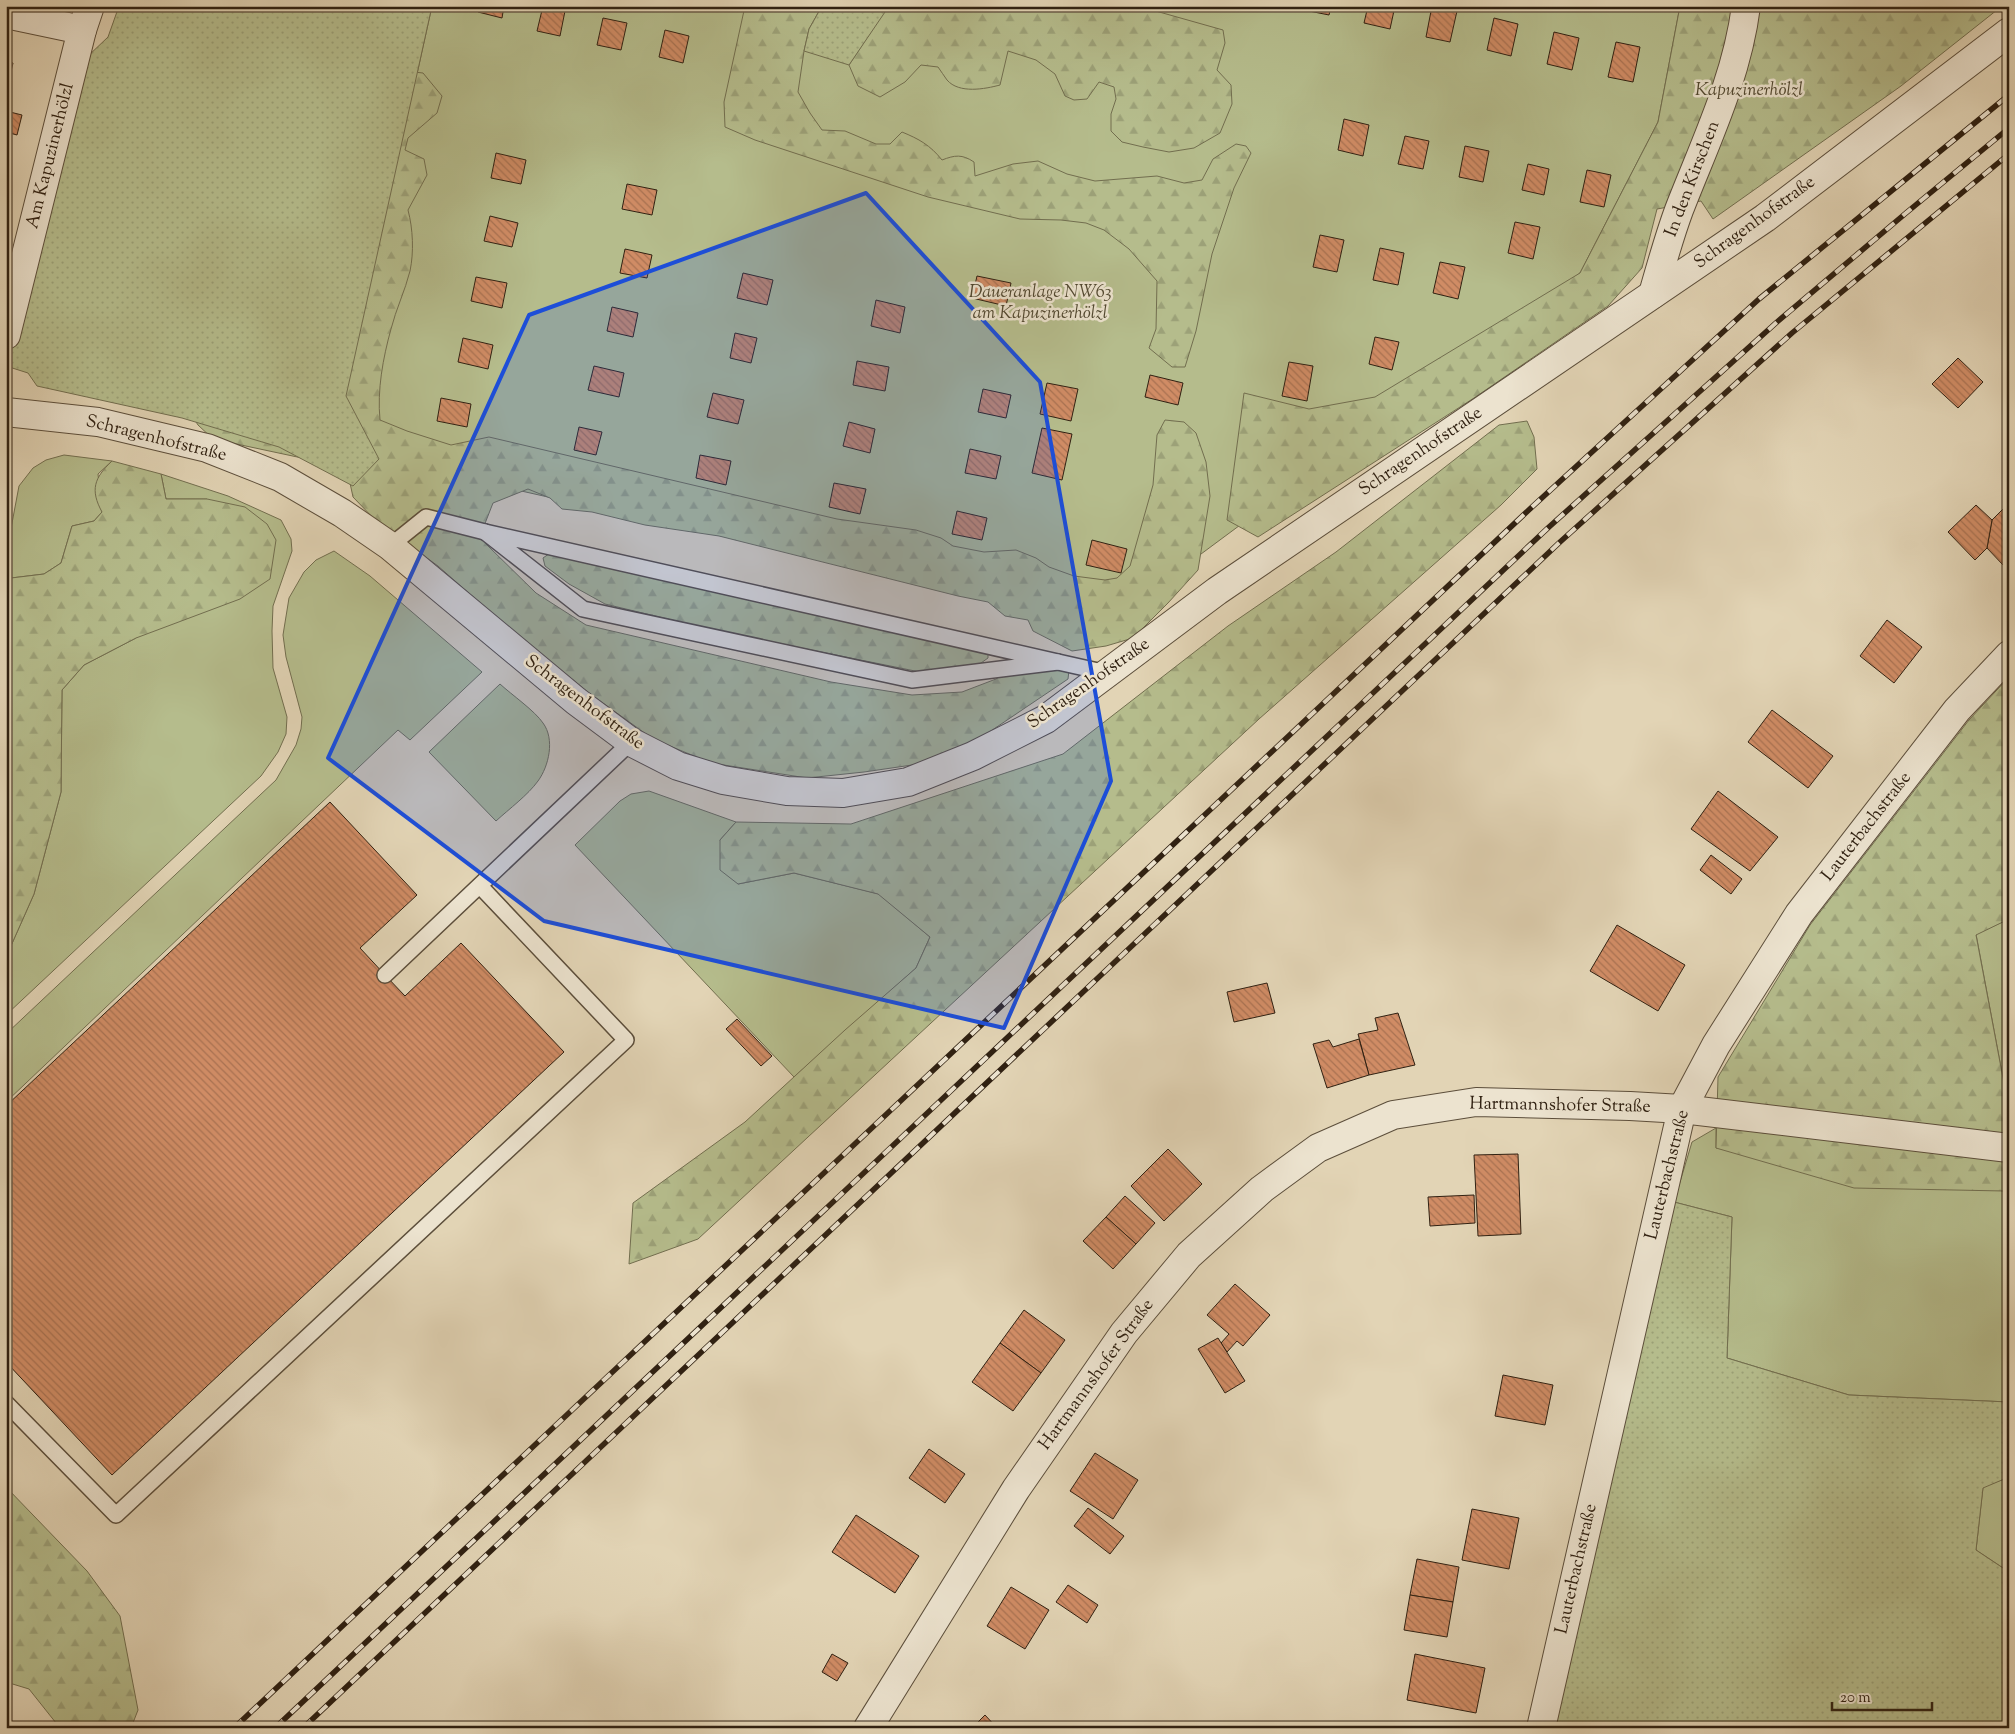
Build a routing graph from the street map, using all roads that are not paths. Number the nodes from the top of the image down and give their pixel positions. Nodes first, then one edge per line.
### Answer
1 (1746, 6) edge
2 (6, 14) edge
3 (86, 18) edge
4 (2009, 32) edge
5 (1653, 294) junction
6 (6, 336) edge
7 (6, 412) edge
8 (485, 532) junction
9 (390, 546) junction
10 (2009, 655) edge
11 (1058, 662) junction
12 (1107, 673) junction
13 (631, 742) junction
14 (480, 886) junction
15 (385, 975) dead end
16 (1682, 1110) junction
17 (2009, 1148) edge
18 (6, 1403) edge
19 (868, 1728) edge
20 (1541, 1728) edge

1 - 5 street, In den Kirschen
2 - 3 street
3 - 6 street, Am Kapuzinerhölzl
4 - 5 street, Schragenhofstraße
5 - 12 street, Schragenhofstraße
7 - 9 street, Schragenhofstraße
8 - 9 lane
8 - 11 lane
8 - 11 lane
9 - 13 street, Schragenhofstraße
10 - 16 street, Lauterbachstraße
11 - 12 lane
12 - 13 street, Schragenhofstraße
13 - 14 lane
14 - 15 lane
14 - 18 lane
16 - 17 street, Hartmannshofer Straße
16 - 19 street, Hartmannshofer Straße
16 - 20 street, Lauterbachstraße

